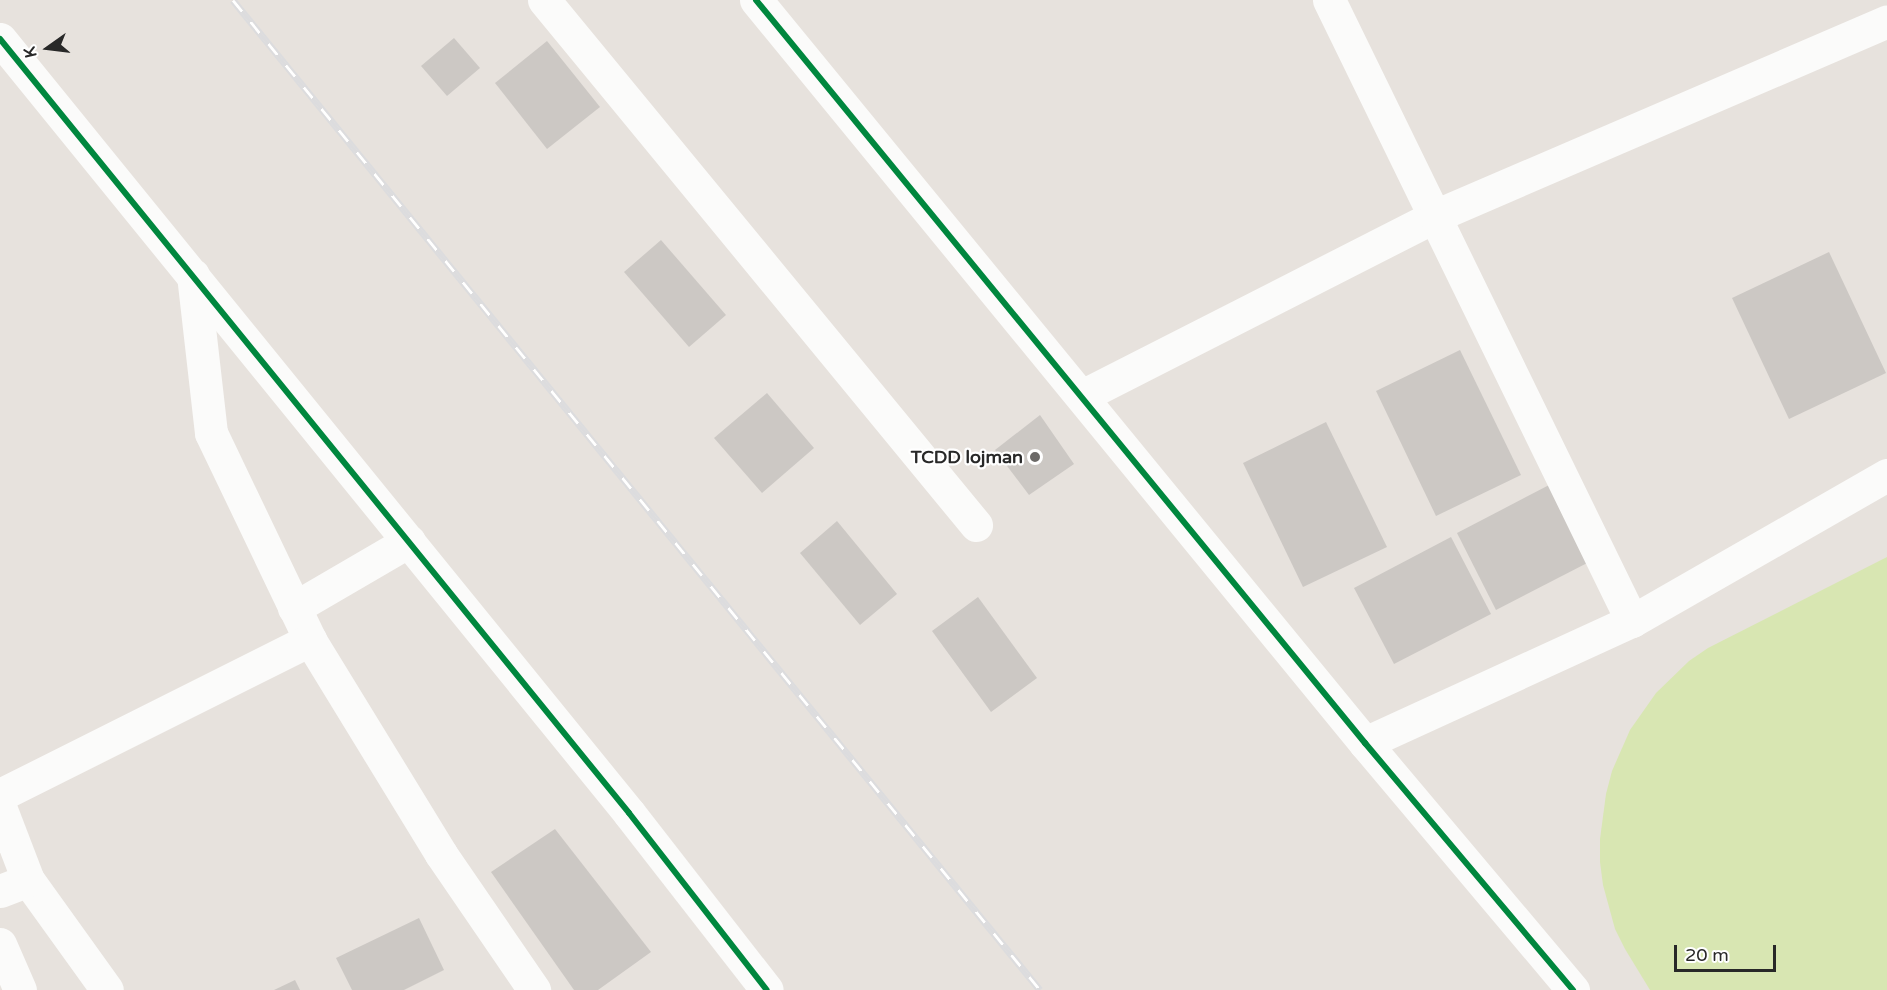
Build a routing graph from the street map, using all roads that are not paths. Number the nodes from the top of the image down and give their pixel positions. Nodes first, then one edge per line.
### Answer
1 (544, 0) edge
2 (756, 0) edge
3 (1329, 0) edge
4 (1887, 21) edge
5 (4, 51) edge
6 (1435, 216) junction
7 (193, 275) junction
8 (1082, 396) junction
9 (1887, 475) edge
10 (976, 525) dead end
11 (409, 540) junction
12 (294, 608) junction
13 (1632, 621) junction
14 (310, 640) junction
15 (1365, 743) junction
16 (0, 795) edge
17 (0, 807) edge
18 (14, 886) edge
19 (0, 944) edge
20 (20, 990) edge
21 (107, 990) edge
22 (534, 990) edge
23 (768, 990) edge
24 (1573, 990) edge

1 - 10 street
2 - 8 street
3 - 6 street
4 - 6 street
5 - 7 street
6 - 8 street
6 - 13 street
7 - 11 street
7 - 12 street
8 - 15 street
9 - 13 street
11 - 12 street
11 - 23 street
12 - 14 street
13 - 15 street
14 - 16 street
14 - 22 street
15 - 24 street
17 - 18 street
18 - 21 street
19 - 20 street

